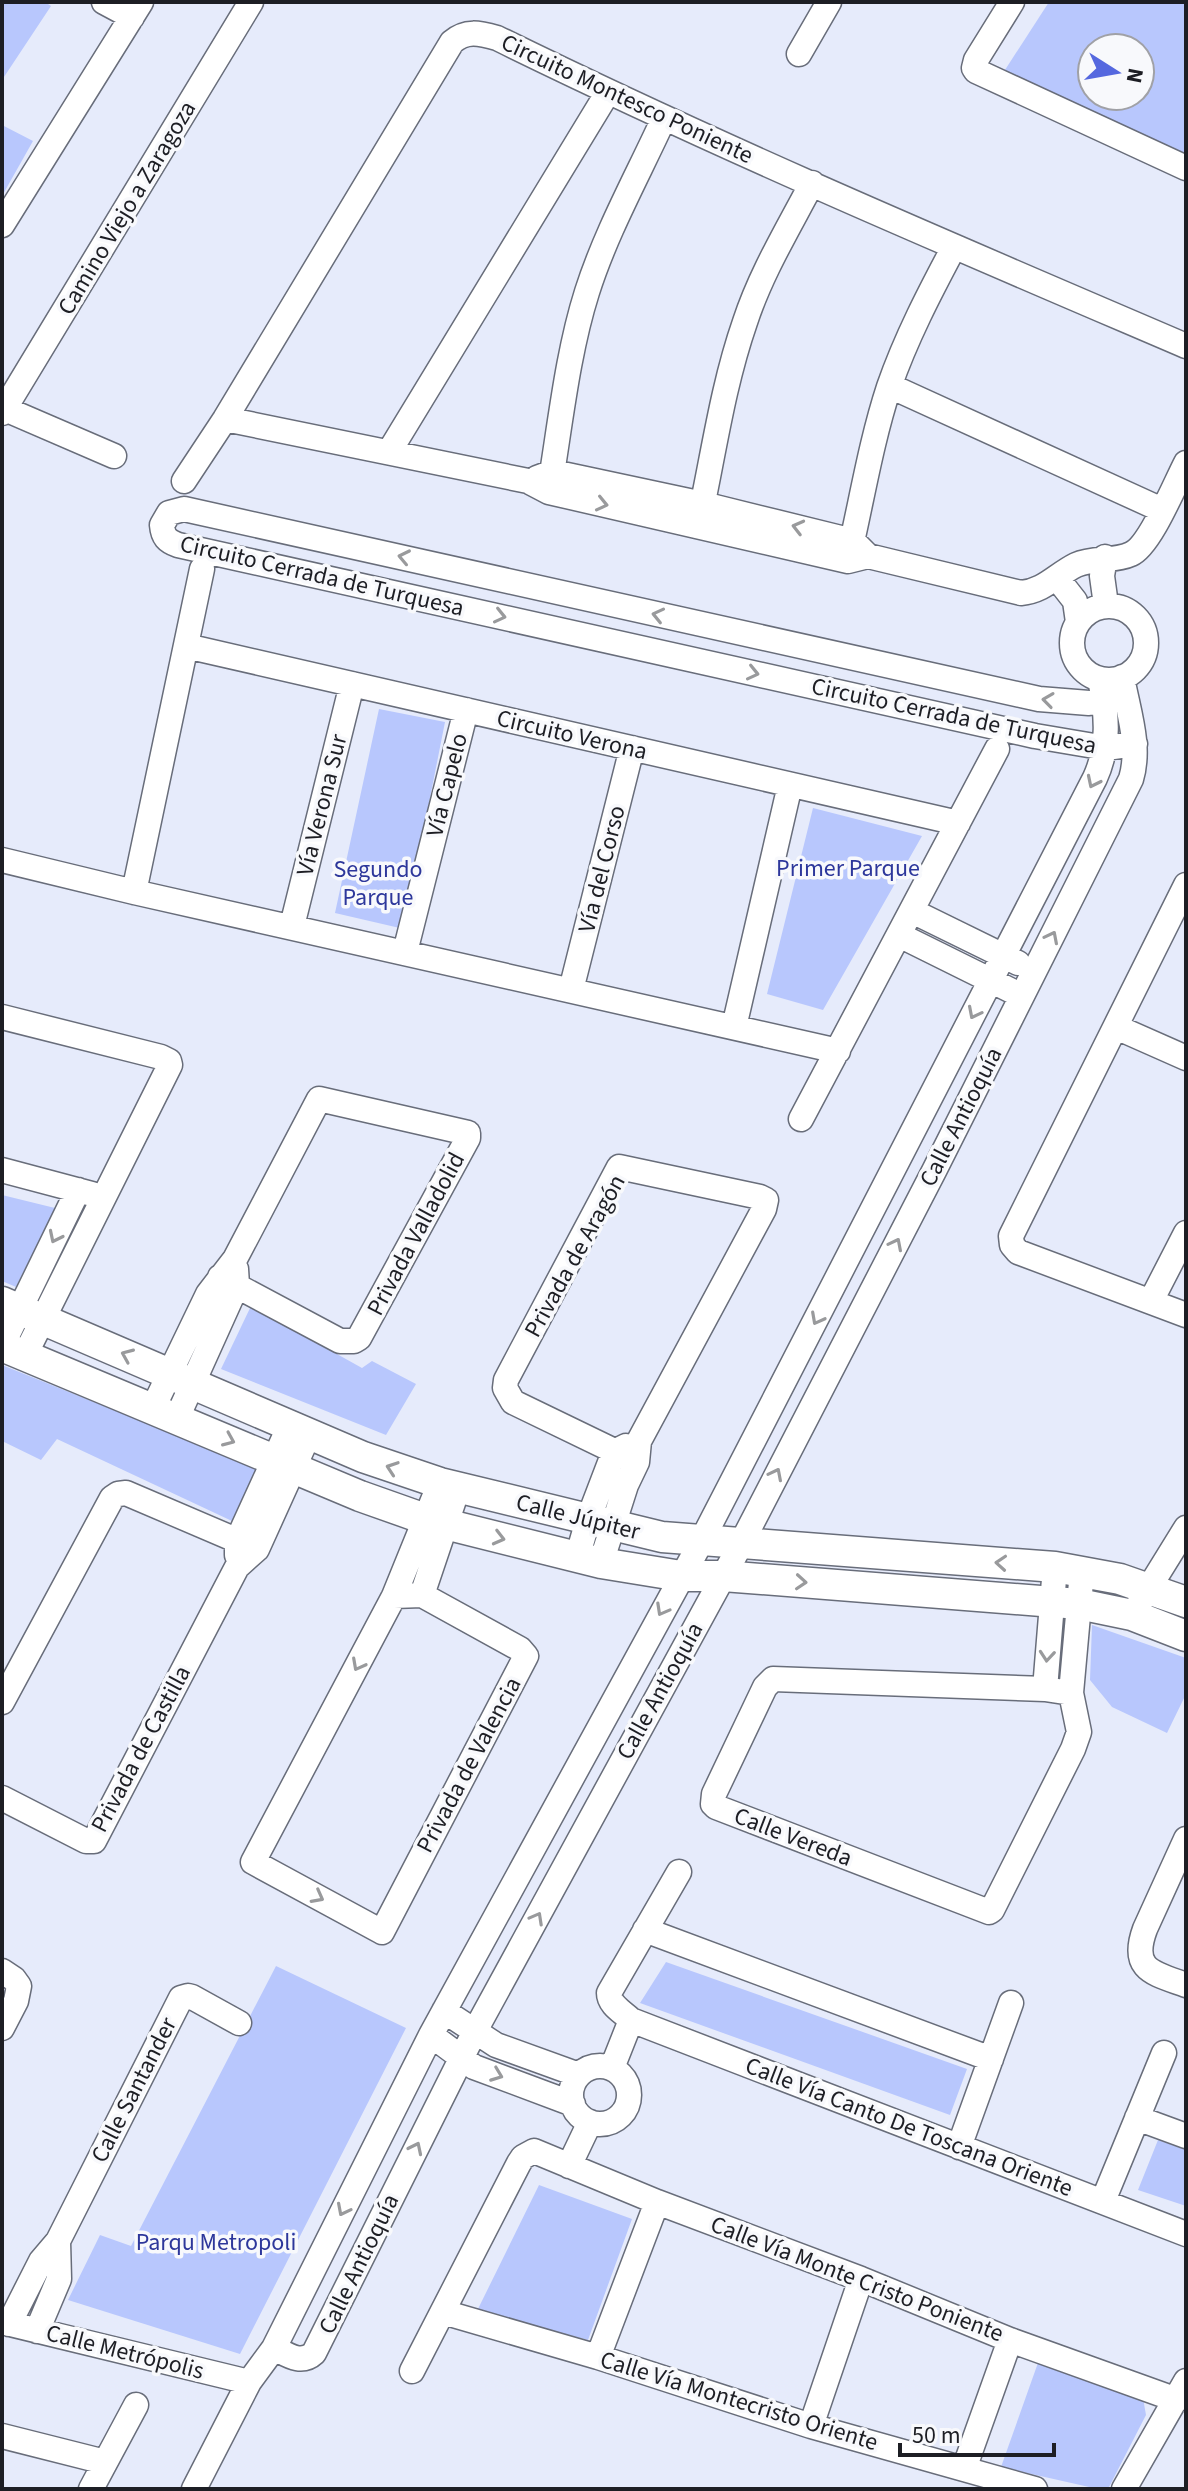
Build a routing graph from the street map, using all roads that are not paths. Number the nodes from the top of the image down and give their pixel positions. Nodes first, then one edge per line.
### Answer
1 (104, 2) edge
2 (251, 2) edge
3 (829, 2) edge
4 (1012, 2) edge
5 (136, 10) edge
6 (799, 54) dead end
7 (608, 92) junction
8 (664, 118) junction
9 (1186, 168) edge
10 (812, 183) junction
11 (2, 225) edge
12 (954, 247) junction
13 (1186, 346) edge
14 (890, 386) junction
15 (3, 411) edge
16 (225, 419) junction
17 (389, 452) junction
18 (114, 456) dead end
19 (1186, 463) edge
20 (184, 481) dead end
21 (543, 482) junction
22 (1162, 510) junction
23 (701, 515) junction
24 (856, 553) junction
25 (1105, 557) junction
26 (202, 569) dead end
27 (1057, 578) junction
28 (1106, 605) junction
29 (1078, 622) junction
30 (186, 646) junction
31 (853, 659) junction
32 (352, 684) junction
33 (1113, 689) junction
34 (844, 693) junction
35 (466, 710) junction
36 (1135, 744) junction
37 (632, 748) junction
38 (1106, 748) junction
39 (997, 749) dead end
40 (790, 785) junction
41 (958, 823) junction
42 (2, 860) edge
43 (1186, 885) edge
44 (134, 892) junction
45 (912, 911) junction
46 (292, 926) junction
47 (899, 935) junction
48 (405, 952) junction
49 (1004, 956) junction
50 (1034, 971) junction
51 (991, 980) junction
52 (571, 990) junction
53 (1022, 996) junction
54 (2, 1017) edge
55 (734, 1027) junction
56 (1116, 1027) junction
57 (838, 1051) junction
58 (1186, 1058) edge
59 (801, 1119) dead end
60 (902, 1155) junction
61 (2, 1170) edge
62 (934, 1171) junction
63 (78, 1190) junction
64 (105, 1197) junction
65 (1186, 1233) edge
66 (231, 1274) junction
67 (1151, 1301) junction
68 (22, 1310) edge
69 (1186, 1315) edge
70 (13, 1350) edge
71 (181, 1378) junction
72 (165, 1413) junction
73 (299, 1430) junction
74 (638, 1451) junction
75 (614, 1452) junction
76 (284, 1464) junction
77 (449, 1485) junction
78 (435, 1522) junction
79 (601, 1523) junction
80 (1186, 1528) edge
81 (701, 1542) junction
82 (741, 1544) junction
83 (247, 1545) junction
84 (589, 1560) junction
85 (1068, 1569) junction
86 (681, 1576) junction
87 (723, 1576) junction
88 (1149, 1587) junction
89 (422, 1595) junction
90 (394, 1596) junction
91 (1184, 1598) edge
92 (1065, 1602) junction
93 (1132, 1615) junction
94 (1175, 1632) edge
95 (1045, 1689) junction
96 (1071, 1693) junction
97 (2, 1702) edge
98 (2, 1798) edge
99 (1186, 1839) edge
100 (679, 1872) dead end
101 (645, 1930) junction
102 (2, 1971) edge
103 (1186, 1985) edge
104 (1011, 2003) dead end
105 (444, 2011) junction
106 (631, 2020) junction
107 (239, 2023) dead end
108 (2, 2028) edge
109 (475, 2031) junction
110 (431, 2035) junction
111 (1164, 2053) dead end
112 (461, 2058) junction
113 (991, 2059) junction
114 (612, 2068) junction
115 (579, 2075) junction
116 (573, 2104) junction
117 (1137, 2118) junction
118 (590, 2122) junction
119 (1186, 2136) edge
120 (959, 2147) junction
121 (569, 2166) junction
122 (1103, 2201) junction
123 (657, 2202) junction
124 (1186, 2234) edge
125 (58, 2241) junction
126 (861, 2279) junction
127 (443, 2312) junction
128 (5, 2323) edge
129 (37, 2331) junction
130 (1010, 2340) junction
131 (274, 2348) junction
132 (598, 2357) junction
133 (412, 2371) dead end
134 (249, 2382) junction
135 (1182, 2390) edge
136 (136, 2405) dead end
137 (811, 2426) junction
138 (2, 2436) edge
139 (105, 2462) junction
140 (964, 2469) junction
141 (91, 2489) edge
142 (194, 2489) edge
143 (1035, 2489) edge
144 (1124, 2489) edge

1 - 5 street
2 - 15 street, Camino Viejo a Zaragoza
3 - 6 street
4 - 9 street
5 - 11 street
7 - 8 street, Circuito Montesco Poniente
7 - 16 street, Circuito Montesco Poniente
7 - 17 street
8 - 10 street, Circuito Montesco Poniente
8 - 21 street
10 - 12 street, Circuito Montesco Poniente
10 - 23 street
12 - 13 street, Circuito Montesco Poniente
12 - 14 street
14 - 22 street
14 - 24 street
15 - 18 street
16 - 17 street
16 - 20 street, Circuito Montesco Poniente
17 - 21 street
19 - 22 street
21 - 23 street
22 - 25 street
23 - 24 street
24 - 27 street
25 - 27 street
25 - 28 street
26 - 30 street
27 - 29 street
28 - 29 street
28 - 33 street
29 - 33 street
30 - 32 street, Circuito Verona
30 - 44 street
33 -> 31 street, Circuito Cerrada de Turquesa
31 - 34 street
31 -> 34 street, Circuito Cerrada de Turquesa
32 - 35 street, Circuito Verona
32 - 46 street, Vía Verona Sur
33 - 36 street, Calle Antioquía
33 - 38 street, Calle Antioquía
34 - 38 street, Circuito Cerrada de Turquesa
35 - 37 street, Circuito Verona
35 - 48 street, Vía Capelo
36 - 38 street, Circuito Cerrada de Turquesa
50 -> 36 street, Calle Antioquía
37 - 40 street, Circuito Verona
37 - 52 street, Vía del Corso
38 -> 49 street, Calle Antioquía
39 - 41 street
40 - 41 street, Circuito Verona
40 - 55 street
41 - 45 street
42 - 44 street
43 - 56 street
44 - 46 street
45 - 47 street
45 - 49 street
46 - 48 street
47 - 51 street
47 - 57 street
48 - 52 street
49 - 50 street
49 - 51 street, Calle Antioquía
50 - 53 street, Calle Antioquía
51 - 53 street
51 -> 60 street, Calle Antioquía
52 - 55 street
53 - 62 street, Calle Antioquía
54 - 64 street
55 - 57 street
56 - 58 street
56 - 67 street
57 - 59 street
60 - 62 street
60 -> 81 street, Calle Antioquía
61 - 63 street
82 -> 62 street, Calle Antioquía
63 - 64 street
63 -> 68 street
64 - 68 street
65 - 67 street
66 - 66 street, Privada Valladolid
66 - 71 street, Privada Valladolid
67 - 69 street
68 - 70 street
71 -> 68 main road, Calle Júpiter
70 - 72 main road, Calle Júpiter
71 - 72 street, Privada Valladolid
71 - 73 main road, Calle Júpiter
72 -> 76 main road, Calle Júpiter
73 - 76 street, Privada de Castilla
77 -> 73 main road, Calle Júpiter
74 - 75 street, Privada de Aragón
74 - 75 street, Privada de Aragón
74 - 79 street, Privada de Aragón
75 - 79 street, Privada de Aragón
76 - 78 main road, Calle Júpiter
76 - 83 street, Privada de Castilla
77 - 78 street
77 - 79 main road, Calle Júpiter
78 -> 84 main road, Calle Júpiter
78 - 89 street
78 - 90 street
79 - 81 main road, Calle Júpiter
79 - 84 street, Privada de Aragón
80 - 88 street
81 - 82 main road, Calle Júpiter
81 - 86 street, Calle Antioquía
85 -> 82 main road, Calle Júpiter
82 - 87 street, Calle Antioquía
83 - 97 street
83 - 98 street, Privada de Castilla
84 - 86 main road, Calle Júpiter
85 - 88 main road, Calle Júpiter
85 - 92 street, Calle Vereda
86 - 87 main road, Calle Júpiter
86 -> 105 street, Calle Antioquía
87 -> 92 main road, Calle Júpiter
109 -> 87 street, Calle Antioquía
88 - 91 main road, Calle Júpiter
88 - 93 street
89 - 90 street
90 -> 89 street, Privada de Valencia
91 - 94 street
92 - 93 main road, Calle Júpiter
92 -> 95 street, Calle Vereda
92 - 96 street, Calle Vereda
93 - 94 main road, Calle Júpiter
95 - 96 street, Calle Vereda
95 - 96 street, Calle Vereda
99 - 103 street
100 - 101 street
101 - 106 street
101 - 113 street
102 - 108 street
104 - 113 street
105 - 109 street
105 - 110 street, Calle Antioquía
106 - 114 street
106 - 120 street, Calle Vía Canto De Toscana Oriente
107 - 125 street, Calle Santander
109 - 112 street, Calle Antioquía
109 - 115 street
110 - 112 street
110 -> 131 street, Calle Antioquía
111 - 117 street
112 -> 116 street
131 -> 112 street, Calle Antioquía
113 - 120 street
114 - 115 street
114 - 118 street
115 - 116 street
116 - 118 street
117 - 119 street
117 - 122 street
118 - 121 street
120 - 122 street, Calle Vía Canto De Toscana Oriente
121 - 123 street, Calle Vía Monte Cristo Poniente
121 - 127 street, Calle Vía Monte Cristo Poniente
122 - 124 street, Calle Vía Canto De Toscana Oriente
123 - 126 street, Calle Vía Monte Cristo Poniente
123 - 132 street
125 - 128 street, Calle Santander
125 - 129 street, Calle Santander
126 - 130 street, Calle Vía Monte Cristo Poniente
126 - 137 street
127 - 132 street, Calle Vía Montecristo Oriente
127 - 133 street
128 - 129 street, Calle Metrópolis
129 - 134 street, Calle Metrópolis
130 - 135 street, Calle Vía Monte Cristo Poniente
130 - 140 street
131 - 134 street
132 - 137 street, Calle Vía Montecristo Oriente
134 - 142 street
135 - 144 street
136 - 139 street
137 - 140 street, Calle Vía Montecristo Oriente
138 - 139 street
139 - 141 street
140 - 143 street, Calle Vía Montecristo Oriente

